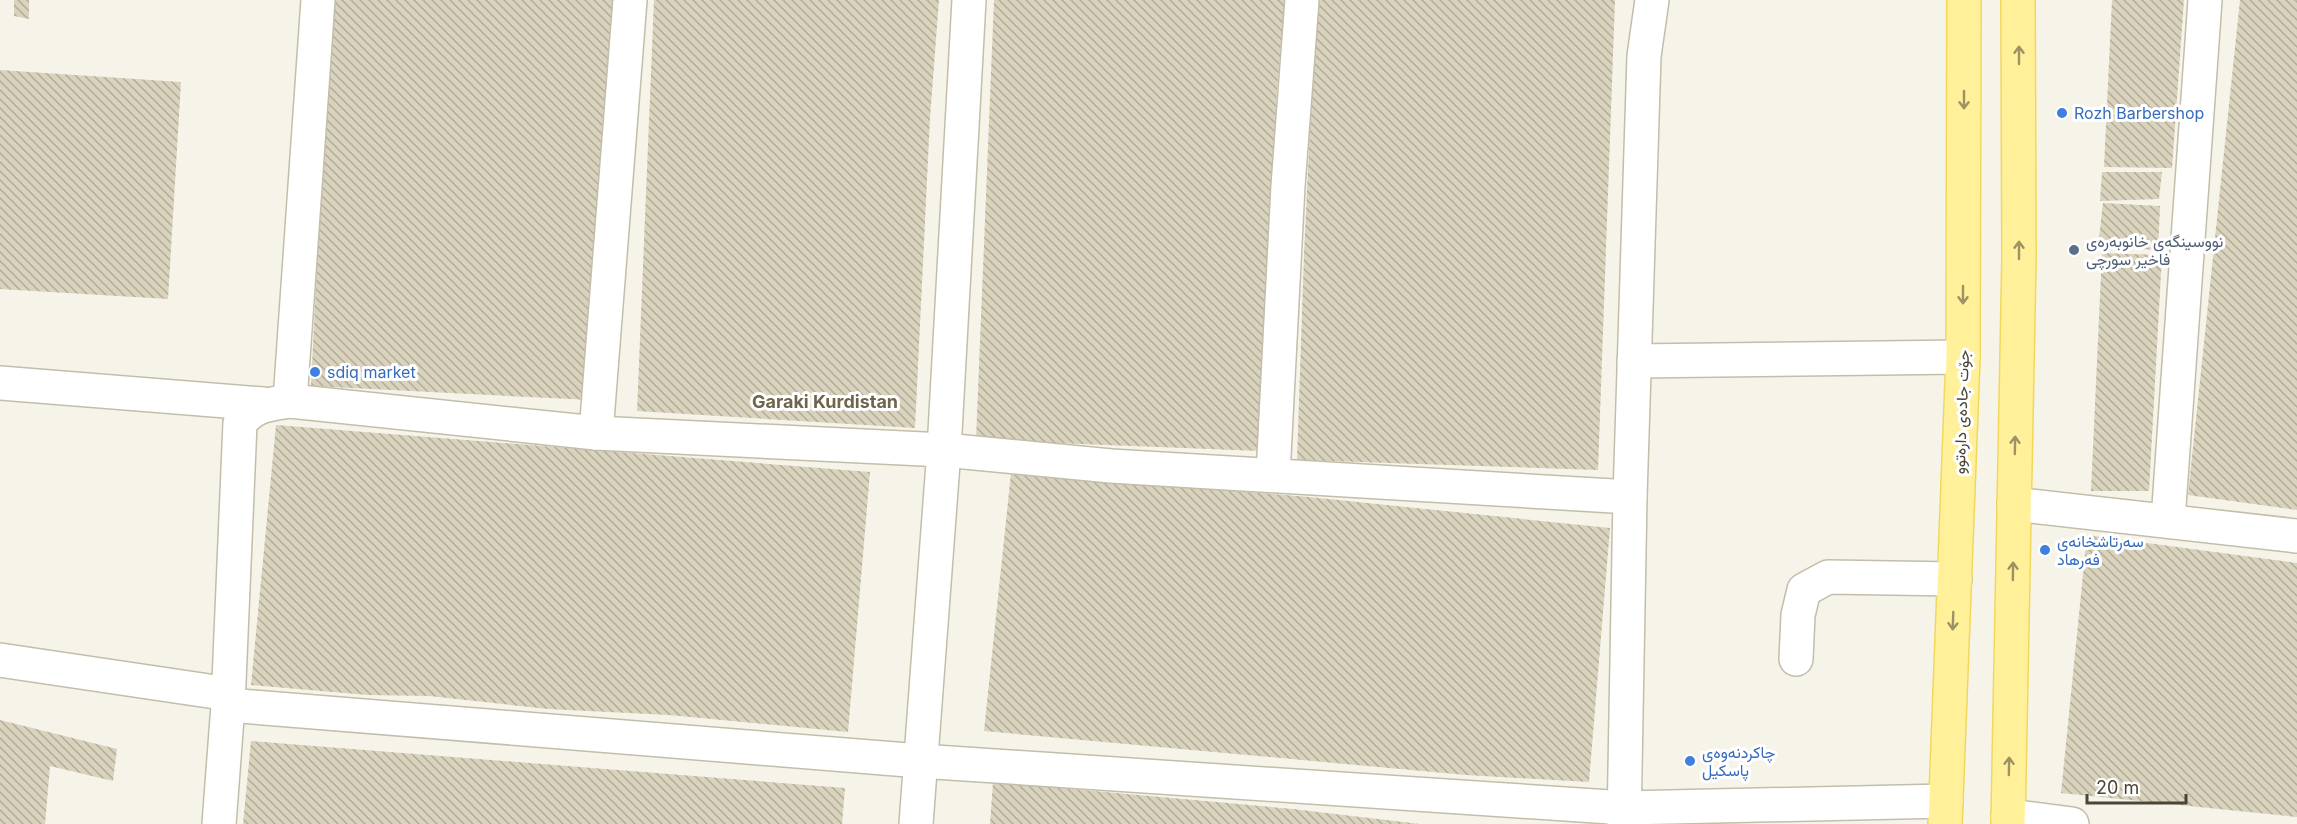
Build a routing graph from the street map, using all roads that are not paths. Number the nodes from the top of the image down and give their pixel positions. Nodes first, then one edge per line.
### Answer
1 (318, 0) edge
2 (630, 0) edge
3 (969, 0) edge
4 (1302, 0) edge
5 (1652, 0) edge
6 (1964, 0) edge
7 (2018, 0) edge
8 (2205, 0) edge
9 (1963, 357) junction
10 (1634, 361) junction
11 (0, 383) edge
12 (277, 403) junction
13 (596, 433) junction
14 (944, 450) junction
15 (1273, 475) junction
16 (1630, 497) junction
17 (2014, 504) junction
18 (2168, 520) junction
19 (2297, 536) edge
20 (1955, 579) junction
21 (1796, 659) dead end
22 (0, 660) edge
23 (228, 699) junction
24 (920, 761) junction
25 (1946, 813) edge
26 (1624, 816) edge
27 (2008, 820) edge
28 (219, 824) edge
29 (916, 824) edge
30 (2072, 824) edge

1 - 12 street
2 - 13 street
3 - 14 street
4 - 15 street
5 - 10 street
6 -> 9 main road, جۆت جادەی دارەتوو
17 -> 7 main road
8 - 18 street
9 - 10 street
9 - 20 main road, جۆت جادەی دارەتوو
10 - 16 street
11 - 12 street
12 - 13 street
12 - 23 street
13 - 14 street
14 - 15 street
14 - 24 street
15 - 16 street
16 - 26 street
17 - 18 street
27 -> 17 main road
18 - 19 street
20 - 21 street
20 -> 25 main road, جۆت جادەی دارەتوو
22 - 23 street
23 - 24 street
23 - 28 street
24 - 26 street
24 - 29 street
25 - 26 street
27 - 30 street

